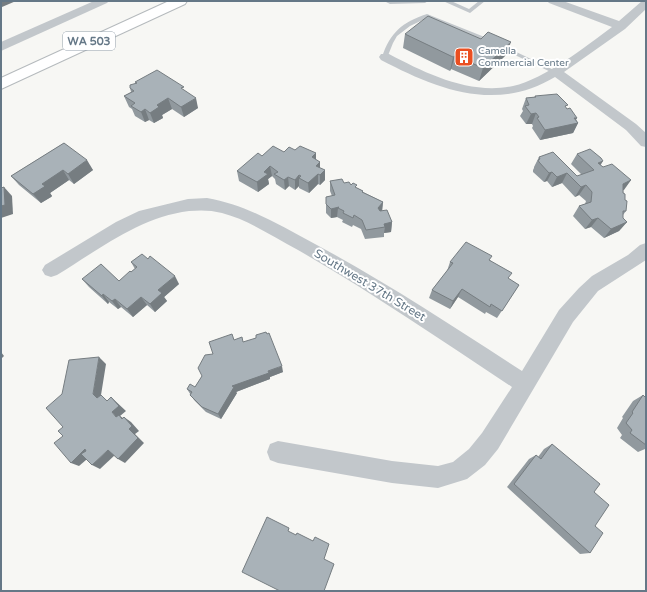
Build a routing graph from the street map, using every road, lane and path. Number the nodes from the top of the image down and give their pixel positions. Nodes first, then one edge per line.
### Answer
1 (103, 1) edge
2 (180, 1) edge
3 (387, 1) edge
4 (425, 1) edge
5 (446, 1) edge
6 (482, 1) edge
7 (553, 1) edge
8 (646, 3) edge
9 (422, 9) edge
10 (621, 26) junction
11 (1, 47) edge
12 (386, 57) joint
13 (555, 72) junction
14 (1, 84) edge
15 (646, 142) edge
16 (646, 250) edge
17 (52, 270) dead end
18 (525, 384) junction
19 (278, 452) dead end

1 - 11 street
2 - 14 highway, WA 503
3 - 9 lane
4 - 9 lane
5 - 6 lane
7 - 10 street
8 - 10 street
9 - 12 lane
9 - 13 lane
10 - 13 street
12 - 13 street
13 - 15 street
16 - 18 street
17 - 18 street, Southwest 37th Street
18 - 19 street

